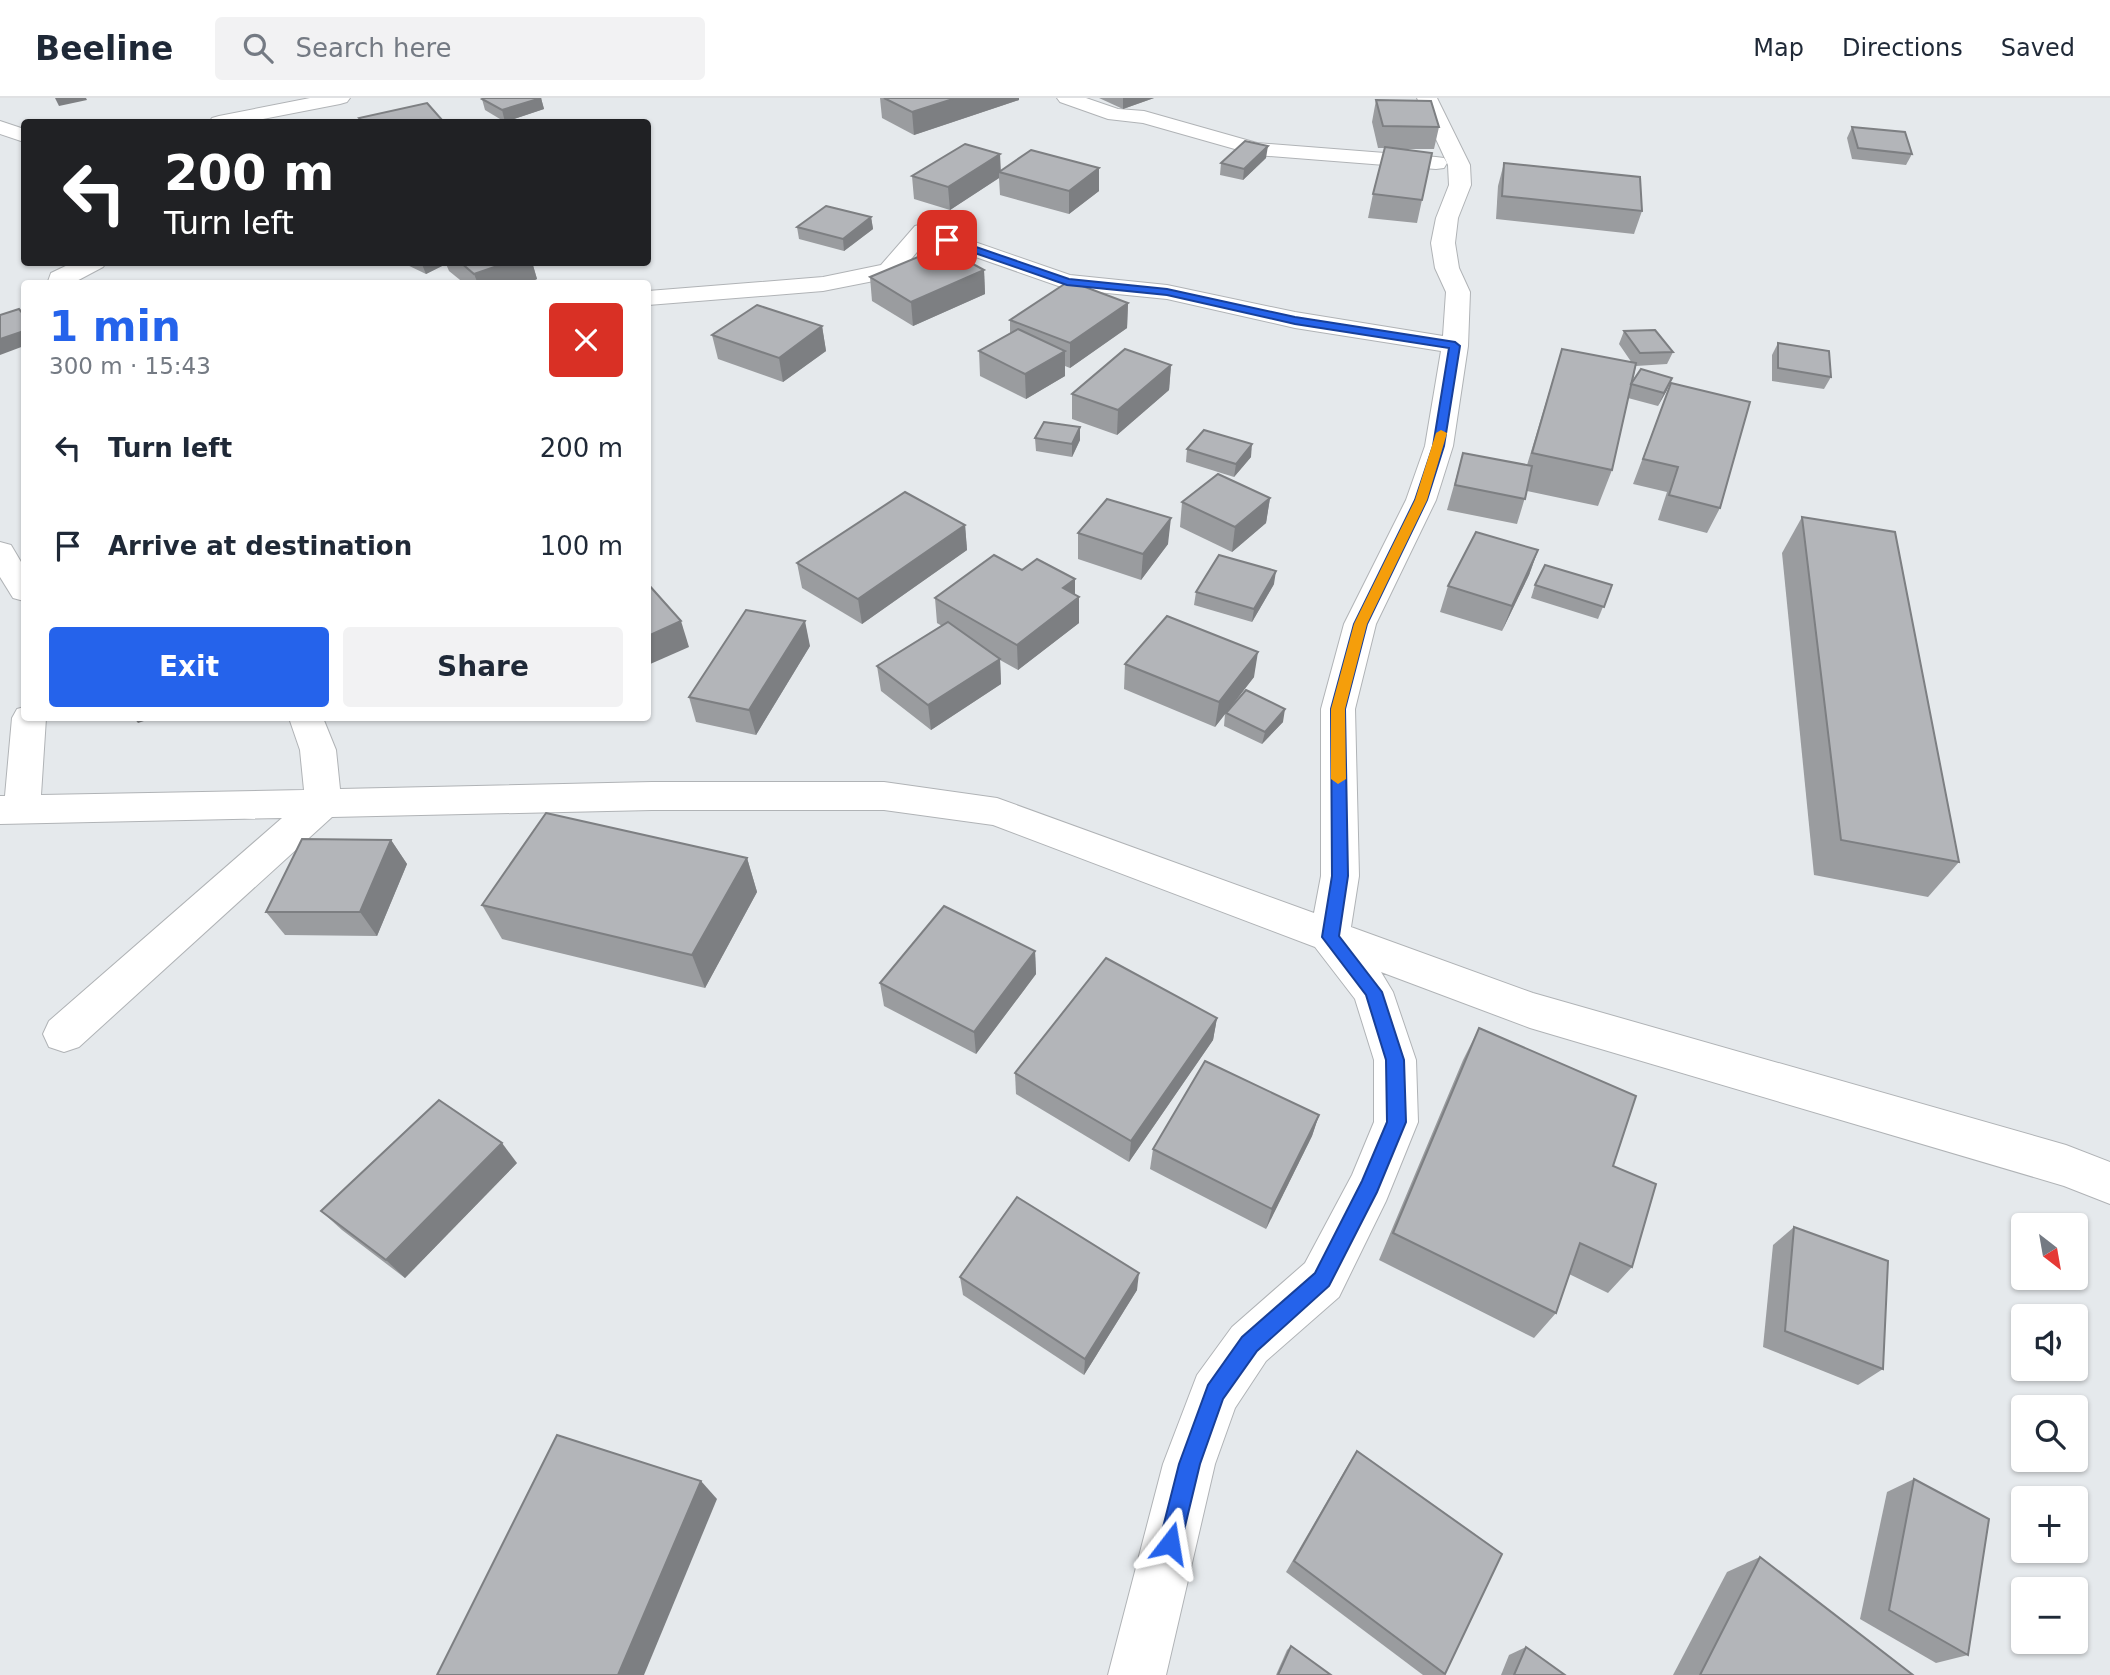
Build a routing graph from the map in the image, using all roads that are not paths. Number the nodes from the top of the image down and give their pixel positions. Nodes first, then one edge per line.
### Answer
1 (340, 98) edge
2 (1067, 98) edge
3 (1427, 98) edge
4 (234, 119) edge
5 (0, 127) edge
6 (21, 135) edge
7 (1459, 165) junction
8 (86, 266) edge
9 (60, 280) edge
10 (651, 298) edge
11 (1455, 346) junction
12 (0, 552) edge
13 (21, 586) edge
14 (28, 721) edge
15 (307, 721) edge
16 (323, 803) junction
17 (11, 810) edge
18 (1330, 937) junction
19 (64, 1034) dead end
20 (2110, 1183) edge
21 (1138, 1675) edge

1 - 4 street
2 - 7 street
3 - 7 street
5 - 6 street
7 - 11 street
8 - 9 street
10 - 11 street
11 - 18 street
12 - 13 street
14 - 17 street
15 - 16 street
16 - 17 street
16 - 18 street
16 - 19 street
18 - 20 street
18 - 21 street

